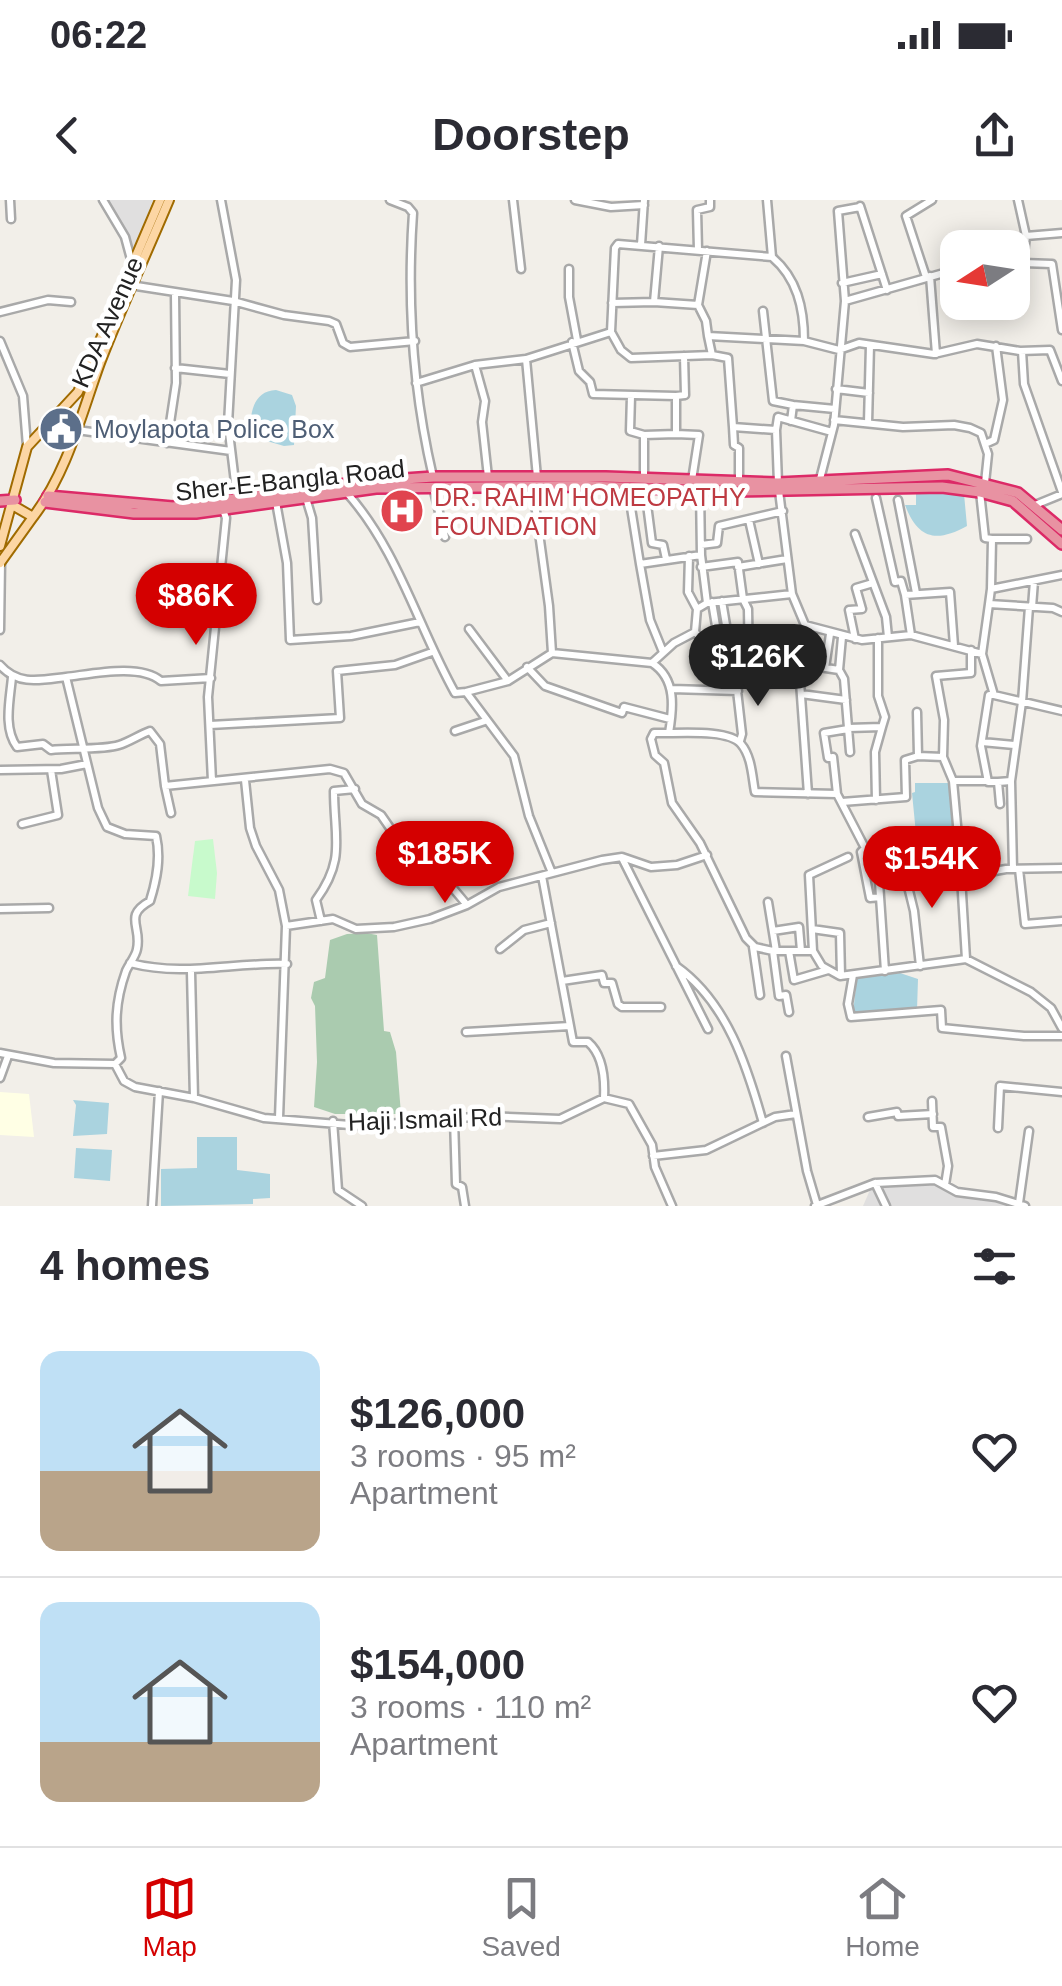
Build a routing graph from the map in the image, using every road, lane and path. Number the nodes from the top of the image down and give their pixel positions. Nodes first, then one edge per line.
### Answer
1 (10, 200) edge
2 (102, 200) edge
3 (160, 200) edge
4 (169, 200) edge
5 (221, 200) edge
6 (390, 200) edge
7 (513, 200) edge
8 (574, 200) edge
9 (710, 200) edge
10 (767, 200) edge
11 (932, 200) edge
12 (1018, 200) edge
13 (644, 202) edge
14 (11, 219) dead end
15 (1025, 230) edge
16 (1062, 233) edge
17 (1030, 236) edge
18 (641, 245) junction
19 (659, 246) junction
20 (702, 250) junction
21 (772, 256) junction
22 (132, 264) junction
23 (1030, 264) edge
24 (521, 268) dead end
25 (569, 269) dead end
26 (940, 273) edge
27 (882, 274) junction
28 (928, 276) junction
29 (842, 284) junction
30 (130, 285) junction
31 (888, 290) junction
32 (175, 294) junction
33 (233, 301) junction
34 (71, 302) dead end
35 (654, 302) junction
36 (845, 302) junction
37 (612, 303) junction
38 (698, 305) junction
39 (763, 311) dead end
40 (0, 312) edge
41 (1062, 330) edge
42 (611, 332) junction
43 (708, 336) junction
44 (764, 339) junction
45 (0, 340) edge
46 (415, 341) junction
47 (575, 341) junction
48 (804, 341) junction
49 (870, 345) junction
50 (996, 346) junction
51 (839, 350) junction
52 (1022, 351) junction
53 (2, 353) edge
54 (1051, 353) junction
55 (936, 354) junction
56 (712, 355) junction
57 (1062, 355) edge
58 (684, 356) junction
59 (526, 359) junction
60 (475, 365) junction
61 (175, 368) junction
62 (230, 374) junction
63 (1062, 381) edge
64 (416, 383) junction
65 (836, 389) junction
66 (869, 393) junction
67 (631, 396) junction
68 (676, 396) junction
69 (69, 403) junction
70 (793, 405) junction
71 (835, 409) junction
72 (83, 412) junction
73 (834, 420) junction
74 (791, 421) junction
75 (868, 423) junction
76 (733, 427) junction
77 (77, 430) junction
78 (776, 430) junction
79 (832, 432) junction
80 (676, 434) junction
81 (644, 435) junction
82 (166, 444) junction
83 (986, 444) junction
84 (27, 447) junction
85 (231, 450) junction
86 (488, 478) junction
87 (820, 479) junction
88 (433, 482) junction
89 (739, 482) junction
90 (541, 484) junction
91 (644, 484) junction
92 (696, 484) junction
93 (833, 484) junction
94 (778, 487) junction
95 (983, 487) junction
96 (628, 489) junction
97 (322, 491) junction
98 (346, 492) junction
99 (1062, 493) edge
100 (306, 498) junction
101 (876, 498) dead end
102 (46, 499) junction
103 (237, 500) junction
104 (898, 500) dead end
105 (0, 502) edge
106 (276, 502) junction
107 (14, 503) junction
108 (1035, 505) junction
109 (222, 509) junction
110 (782, 511) junction
111 (32, 517) junction
112 (748, 520) junction
113 (855, 534) dead end
114 (1061, 536) edge
115 (445, 537) dead end
116 (992, 539) junction
117 (1028, 539) dead end
118 (701, 545) junction
119 (0, 546) edge
120 (700, 554) junction
121 (689, 556) junction
122 (666, 559) junction
123 (788, 559) junction
124 (0, 562) edge
125 (640, 564) junction
126 (759, 564) junction
127 (702, 567) junction
128 (738, 568) junction
129 (1062, 576) edge
130 (1034, 580) junction
131 (873, 583) junction
132 (991, 589) junction
133 (916, 593) junction
134 (792, 594) junction
135 (905, 595) junction
136 (743, 599) junction
137 (317, 600) dead end
138 (722, 601) junction
139 (710, 603) junction
140 (989, 604) junction
141 (1031, 607) junction
142 (697, 609) junction
143 (1062, 612) edge
144 (420, 622) junction
145 (469, 629) dead end
146 (0, 630) edge
147 (696, 632) junction
148 (830, 634) junction
149 (911, 635) junction
150 (842, 637) junction
151 (888, 637) junction
152 (878, 638) junction
153 (855, 639) junction
154 (719, 644) junction
155 (708, 646) junction
156 (954, 646) junction
157 (971, 650) junction
158 (432, 652) junction
159 (552, 652) junction
160 (663, 652) junction
161 (982, 654) junction
162 (652, 663) junction
163 (0, 665) edge
164 (528, 667) junction
165 (799, 668) junction
166 (826, 668) junction
167 (749, 670) junction
168 (839, 670) junction
169 (736, 673) junction
170 (12, 677) junction
171 (66, 677) junction
172 (211, 678) junction
173 (508, 680) junction
174 (672, 689) junction
175 (738, 691) junction
176 (466, 692) junction
177 (801, 694) junction
178 (994, 695) junction
179 (846, 700) junction
180 (1022, 702) junction
181 (1062, 710) edge
182 (917, 712) dead end
183 (670, 719) junction
184 (485, 721) junction
185 (210, 725) junction
186 (882, 727) junction
187 (848, 728) junction
188 (454, 731) dead end
189 (668, 734) junction
190 (740, 741) junction
191 (982, 742) junction
192 (83, 746) junction
193 (1014, 746) junction
194 (850, 752) dead end
195 (918, 756) junction
196 (944, 756) junction
197 (87, 764) junction
198 (0, 770) edge
199 (51, 770) junction
200 (245, 780) junction
201 (212, 781) junction
202 (953, 781) junction
203 (988, 781) junction
204 (1011, 781) junction
205 (998, 782) junction
206 (164, 786) junction
207 (355, 789) junction
208 (808, 794) junction
209 (840, 798) junction
210 (876, 800) junction
211 (1000, 804) dead end
212 (171, 813) dead end
213 (22, 824) dead end
214 (865, 848) junction
215 (877, 852) junction
216 (707, 856) junction
217 (622, 857) junction
218 (848, 857) dead end
219 (902, 862) junction
220 (1016, 868) junction
221 (1062, 868) edge
222 (552, 873) junction
223 (959, 873) junction
224 (542, 876) junction
225 (880, 897) junction
226 (768, 902) dead end
227 (467, 905) junction
228 (49, 908) dead end
229 (0, 909) edge
230 (321, 921) junction
231 (1062, 921) edge
232 (551, 923) junction
233 (286, 926) junction
234 (812, 929) junction
235 (772, 931) junction
236 (753, 945) junction
237 (500, 949) dead end
238 (774, 951) junction
239 (789, 951) junction
240 (801, 951) junction
241 (813, 951) junction
242 (966, 959) junction
243 (130, 963) junction
244 (287, 964) junction
245 (674, 964) junction
246 (920, 966) junction
247 (828, 970) junction
248 (886, 971) junction
249 (190, 972) junction
250 (853, 975) junction
251 (842, 976) junction
252 (562, 981) junction
253 (760, 995) dead end
254 (661, 1007) dead end
255 (789, 1012) dead end
256 (1058, 1012) edge
257 (570, 1026) junction
258 (708, 1030) dead end
259 (466, 1032) dead end
260 (1062, 1032) edge
261 (4, 1054) edge
262 (786, 1056) dead end
263 (115, 1064) junction
264 (0, 1078) edge
265 (159, 1091) junction
266 (1062, 1092) edge
267 (194, 1098) junction
268 (604, 1098) junction
269 (932, 1101) dead end
270 (796, 1114) junction
271 (933, 1114) junction
272 (868, 1117) dead end
273 (279, 1118) junction
274 (454, 1118) junction
275 (334, 1122) junction
276 (762, 1124) junction
277 (998, 1128) dead end
278 (1029, 1131) dead end
279 (654, 1156) junction
280 (875, 1182) junction
281 (945, 1185) junction
282 (1022, 1205) edge
283 (152, 1206) edge
284 (362, 1206) edge
285 (465, 1206) edge
286 (672, 1206) edge
287 (816, 1206) edge
288 (886, 1206) edge

1 - 14 street
2 - 22 street
3 - 22 main road, KDA Avenue
4 - 30 main road, KDA Avenue
5 - 33 street
6 - 46 street
7 - 24 street
8 - 13 street
9 - 20 street
10 - 21 street
11 - 28 street
12 - 15 street
13 - 18 street
16 - 17 street
18 - 19 street
18 - 37 street
19 - 20 street
19 - 35 street
20 - 21 street
20 - 38 street
21 - 48 street
22 - 69 main road, KDA Avenue
23 - 41 street
25 - 47 street
26 - 28 street
27 - 29 street
27 - 29 street
27 - 31 street
28 - 31 street
28 - 55 street
29 - 36 street
30 - 32 street
30 - 72 main road, KDA Avenue
31 - 36 street
32 - 33 street
32 - 61 street
33 - 46 street
33 - 62 street
34 - 40 street
35 - 37 street
35 - 38 street
36 - 51 street
37 - 42 street
38 - 43 street
39 - 44 street
42 - 47 street
42 - 58 street
43 - 44 street
43 - 56 street
44 - 48 street
44 - 70 street
45 - 53 street
46 - 64 street
47 - 59 street
47 - 67 street
48 - 51 street
49 - 51 street
49 - 55 street
49 - 66 street
50 - 52 street
50 - 55 street
50 - 83 street
51 - 65 street
52 - 54 street
52 - 99 street
53 - 84 street
54 - 57 street
54 - 63 street
56 - 58 street
56 - 76 street
58 - 68 street
59 - 60 street
59 - 90 street
60 - 64 street
60 - 86 street
61 - 62 street
61 - 82 street
62 - 85 street
64 - 88 street
65 - 66 street
65 - 71 street
66 - 75 street
67 - 68 street
67 - 81 street
68 - 80 street
69 - 72 main road
69 - 84 main road, KDA Avenue
70 - 71 street
70 - 74 street
71 - 73 street
72 - 77 main road, KDA Avenue
73 - 75 street
73 - 79 street
74 - 78 street
74 - 79 street
75 - 83 street
76 - 78 street
76 - 89 street
77 - 82 street
77 - 102 main road, KDA Avenue
78 - 94 street
79 - 87 street
80 - 81 street
80 - 92 street
81 - 91 street
82 - 85 street
83 - 95 street
84 - 107 main road
85 - 103 street
86 - 88 highway, Sher-E-Bangla Road
86 - 90 highway, Sher-E-Bangla Road
87 - 93 highway, Sher-E-Bangla Road
87 - 94 highway, Sher-E-Bangla Road
88 - 90 highway, Sher-E-Bangla Road
88 - 97 highway, Sher-E-Bangla Road
88 - 98 highway, Sher-E-Bangla Road
88 - 115 street
89 - 92 highway, Sher-E-Bangla Road
89 - 94 highway, Sher-E-Bangla Road
90 - 91 highway, Sher-E-Bangla Road
90 - 96 highway, Sher-E-Bangla Road
90 - 159 street
91 - 92 highway, Sher-E-Bangla Road
91 - 96 highway, Sher-E-Bangla Road
91 - 122 street
92 - 94 highway, Sher-E-Bangla Road
92 - 118 street
93 - 94 highway, Sher-E-Bangla Road
93 - 95 highway, Sher-E-Bangla Road
94 - 110 street
95 - 108 highway, Sher-E-Bangla Road
95 - 114 highway, Sher-E-Bangla Road
95 - 116 street
96 - 125 street
97 - 98 highway, Sher-E-Bangla Road
97 - 100 highway, Sher-E-Bangla Road
97 - 103 highway, Sher-E-Bangla Road
98 - 144 street
99 - 108 street
100 - 106 highway, Sher-E-Bangla Road
100 - 137 street
101 - 135 street
102 - 103 highway, Sher-E-Bangla Road
102 - 109 highway, Sher-E-Bangla Road
102 - 111 main road, KDA Avenue
104 - 133 street
105 - 107 highway
106 - 109 highway, Sher-E-Bangla Road
106 - 144 street
107 - 111 main road
107 - 119 main road
108 - 114 highway, Sher-E-Bangla Road
109 - 172 street
110 - 112 street
110 - 123 street
111 - 124 main road
112 - 118 street
112 - 126 street
113 - 131 street
116 - 117 street
116 - 132 street
118 - 120 street
120 - 121 street
120 - 127 street
121 - 122 street
121 - 142 street
122 - 125 street
123 - 126 street
123 - 134 street
124 - 146 street
125 - 160 street
126 - 128 street
127 - 128 street
127 - 139 street
128 - 136 street
129 - 130 street
130 - 132 street
130 - 141 street
131 - 151 street
131 - 153 street
132 - 140 street
133 - 135 street
133 - 156 street
134 - 136 street
134 - 148 street
135 - 149 street
136 - 138 street
136 - 167 street
138 - 139 street
138 - 154 street
139 - 142 street
139 - 154 street
140 - 141 street
140 - 161 street
141 - 143 street
141 - 180 street
142 - 147 street
144 - 158 street
145 - 173 street
147 - 155 street
147 - 160 street
148 - 150 street
148 - 166 street
149 - 151 street
149 - 156 street
150 - 153 street
150 - 168 street
151 - 152 street
152 - 153 street
152 - 186 street
154 - 155 street
155 - 169 street
156 - 157 street
157 - 161 street
157 - 196 street
158 - 176 street
158 - 185 street
159 - 162 street
159 - 164 street
160 - 162 street
161 - 178 street
162 - 174 street
163 - 170 street
164 - 173 street
164 - 183 street
165 - 166 street
165 - 167 street
165 - 177 street
166 - 168 street
167 - 169 street
168 - 179 street
169 - 175 street
170 - 171 street
170 - 192 street
171 - 172 street
171 - 192 street
172 - 185 street
173 - 176 street
174 - 175 street
174 - 183 street
175 - 190 street
176 - 184 street
177 - 179 street
177 - 208 street
178 - 180 street
178 - 191 street
179 - 187 street
180 - 181 street
180 - 193 street
182 - 195 street
183 - 189 street
184 - 188 street
184 - 222 street
185 - 201 street
186 - 187 street
186 - 210 street
187 - 194 street
187 - 209 street
189 - 190 street
189 - 216 street
190 - 208 street
191 - 193 street
191 - 203 street
192 - 197 street
192 - 206 street
193 - 204 street
195 - 196 street
195 - 210 street
196 - 202 street
197 - 199 street
197 - 243 street
198 - 199 street
199 - 213 street
200 - 201 street
200 - 207 street
200 - 233 street
201 - 206 street
202 - 203 street
202 - 223 street
203 - 205 street
204 - 205 street
204 - 220 street
205 - 211 street
206 - 212 street
207 - 227 street
207 - 230 street
208 - 209 street
209 - 210 street
209 - 214 street
214 - 215 street
214 - 225 street
215 - 219 street
215 - 225 street
216 - 217 street
216 - 236 street
217 - 222 street
217 - 245 street
218 - 234 street
219 - 223 street
219 - 246 street
220 - 221 street
220 - 223 street
220 - 231 street
222 - 224 street
223 - 242 street
224 - 227 street
224 - 232 street
225 - 248 street
226 - 235 street
227 - 230 street
228 - 229 street
230 - 233 street
232 - 237 street
232 - 252 street
233 - 244 street
234 - 241 street
234 - 251 street
235 - 238 street
235 - 240 street
236 - 238 street
236 - 253 street
238 - 239 street
238 - 255 street
239 - 240 street
239 - 247 street
240 - 241 street
241 - 247 street
242 - 246 street
242 - 256 street
243 - 249 street
243 - 263 street
244 - 249 street
244 - 273 street
245 - 258 street
245 - 276 street
246 - 248 street
247 - 251 street
248 - 250 street
249 - 267 street
250 - 251 street
250 - 260 street
252 - 254 street
252 - 257 street
256 - 260 street
257 - 259 street
257 - 268 street
261 - 263 street
261 - 264 street
262 - 270 street
263 - 265 street, Haji Ismail Rd
265 - 267 street, Haji Ismail Rd
265 - 283 street
266 - 277 street
267 - 273 street, Haji Ismail Rd
268 - 274 street, Haji Ismail Rd
268 - 279 street
269 - 271 street
270 - 276 street
270 - 287 street
271 - 272 street
271 - 281 street
273 - 275 street, Haji Ismail Rd
274 - 275 street, Haji Ismail Rd
274 - 285 street
275 - 284 street
276 - 279 street
278 - 282 street
279 - 286 street
280 - 281 street
280 - 287 street
280 - 288 street
281 - 282 street

